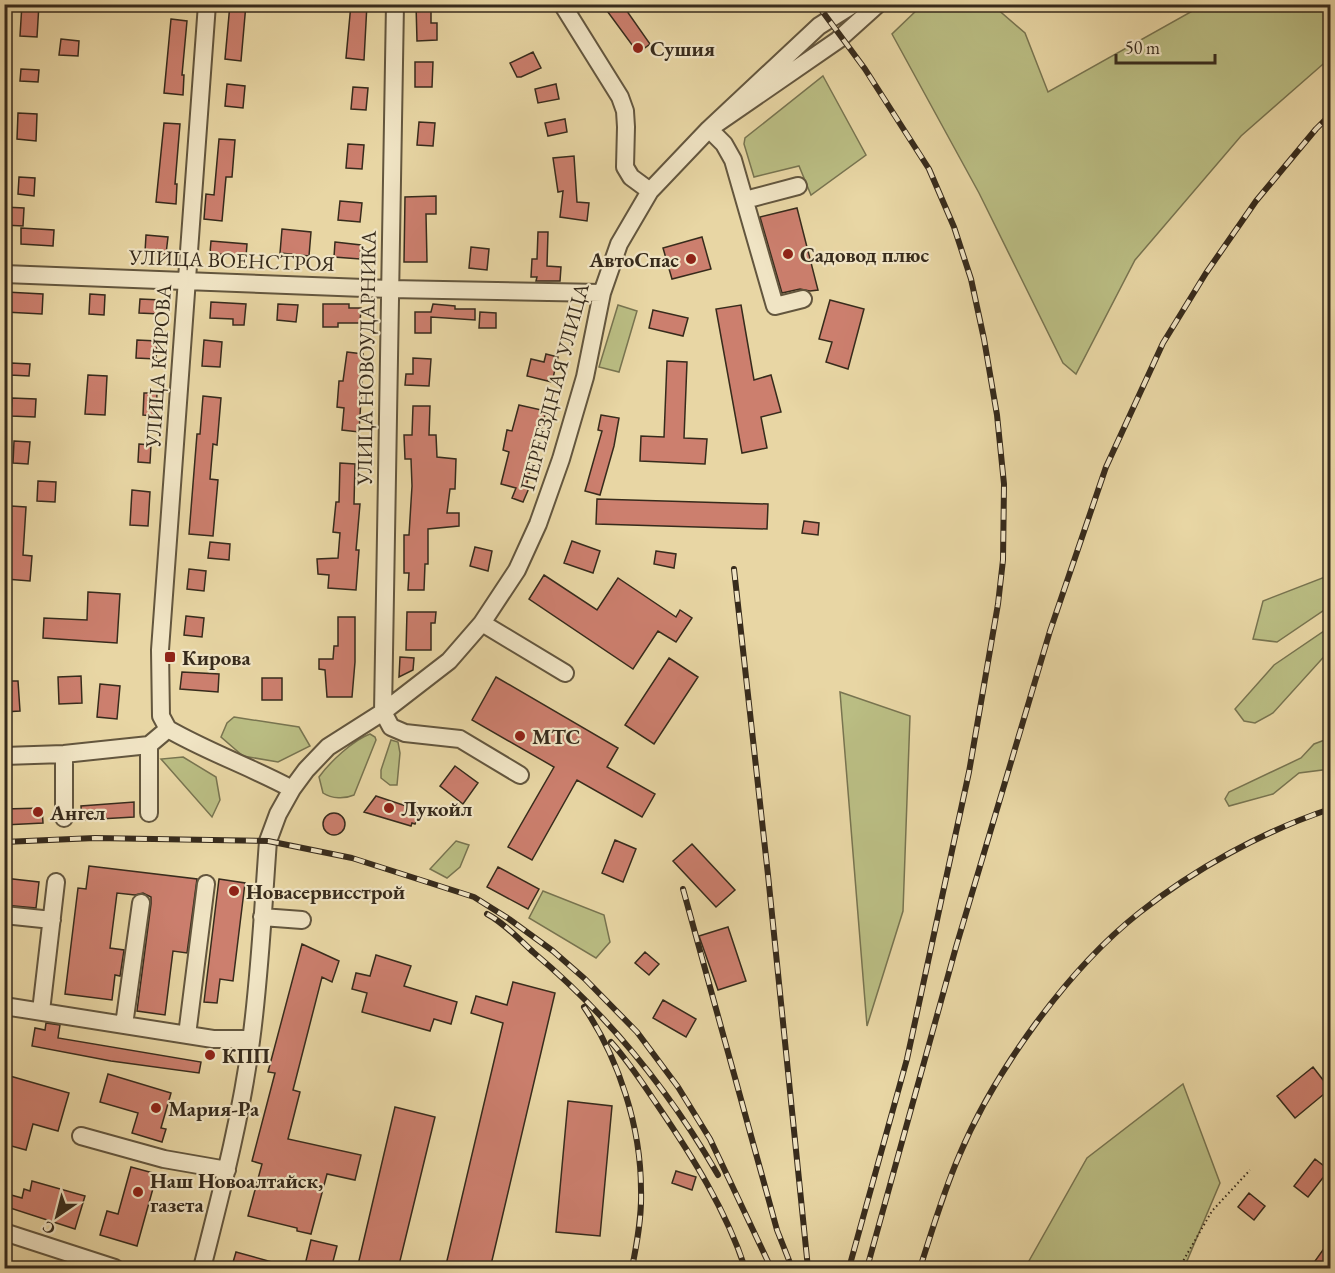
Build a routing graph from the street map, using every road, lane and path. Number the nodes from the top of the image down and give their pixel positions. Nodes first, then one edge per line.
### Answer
1 (207, 4) edge
2 (395, 4) edge
3 (562, 4) edge
4 (854, 4) edge
5 (878, 4) edge
6 (709, 129) junction
7 (798, 186) dead end
8 (650, 191) junction
9 (745, 200) junction
10 (4, 274) edge
11 (186, 280) junction
12 (390, 289) junction
13 (602, 293) junction
14 (803, 299) dead end
15 (482, 622) junction
16 (565, 673) dead end
17 (382, 712) junction
18 (168, 729) junction
19 (149, 745) junction
20 (64, 754) junction
21 (4, 756) edge
22 (520, 775) dead end
23 (292, 789) junction
24 (149, 813) dead end
25 (64, 818) dead end
26 (56, 882) dead end
27 (206, 884) dead end
28 (141, 903) dead end
29 (4, 915) edge
30 (262, 917) junction
31 (52, 920) junction
32 (302, 920) dead end
33 (4, 1006) edge
34 (41, 1011) junction
35 (124, 1025) junction
36 (188, 1035) junction
37 (251, 1040) junction
38 (81, 1136) dead end
39 (226, 1170) junction
40 (1250, 1170) dead end
41 (4, 1232) edge
42 (115, 1269) edge
43 (202, 1269) edge
44 (1179, 1269) edge

1 - 11 street, УЛИЦА КИРОВА
2 - 12 street, УЛИЦА НОВОУДАРНИКА
3 - 8 street
4 - 6 street
5 - 6 street
6 - 8 street, ПЕРЕЕЗДНАЯ УЛИЦА
6 - 9 street
7 - 9 street
8 - 13 street, ПЕРЕЕЗДНАЯ УЛИЦА
9 - 14 street
10 - 11 street, УЛИЦА ВОЕНСТРОЯ
11 - 12 street, УЛИЦА ВОЕНСТРОЯ
11 - 18 street, УЛИЦА КИРОВА
12 - 13 street, УЛИЦА ВОЕНСТРОЯ
12 - 17 street, УЛИЦА НОВОУДАРНИКА
13 - 15 street, ПЕРЕЕЗДНАЯ УЛИЦА
15 - 16 street
15 - 17 street, ПЕРЕЕЗДНАЯ УЛИЦА
17 - 22 street
17 - 23 street, ПЕРЕЕЗДНАЯ УЛИЦА
18 - 19 street
18 - 23 street
19 - 20 street
19 - 24 street
20 - 21 street
20 - 25 street
23 - 30 street, ПЕРЕЕЗДНАЯ УЛИЦА
26 - 31 street
27 - 36 street
28 - 35 street
29 - 31 street
30 - 32 street
30 - 37 street, ПЕРЕЕЗДНАЯ УЛИЦА
31 - 34 street
33 - 34 street
34 - 35 street
35 - 36 street
36 - 37 street
37 - 39 street, ПЕРЕЕЗДНАЯ УЛИЦА
38 - 39 street
39 - 43 street, ПЕРЕЕЗДНАЯ УЛИЦА
40 - 44 path
41 - 42 street

